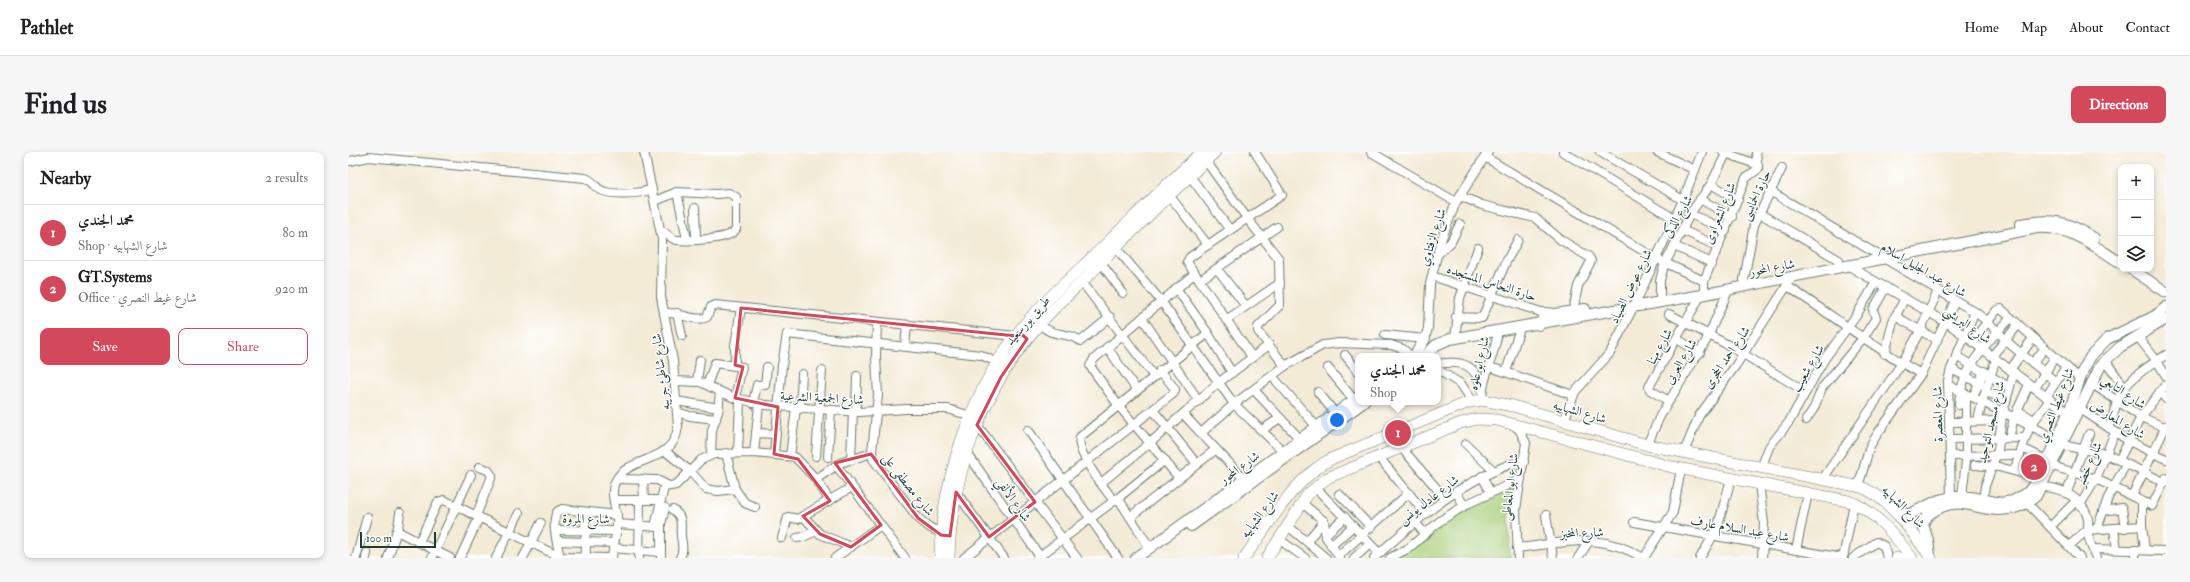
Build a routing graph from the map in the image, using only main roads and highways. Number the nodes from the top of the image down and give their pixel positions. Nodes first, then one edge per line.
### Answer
1 (1215, 152) edge
2 (1204, 156) edge
3 (2118, 254) edge
4 (1878, 256) junction
5 (2118, 261) edge
6 (2136, 272) edge
7 (2146, 272) edge
8 (1788, 278) junction
9 (2166, 284) edge
10 (1699, 290) junction
11 (2166, 292) edge
12 (1635, 304) junction
13 (2166, 307) edge
14 (2165, 322) edge
15 (1035, 324) junction
16 (1539, 325) junction
17 (1020, 336) junction
18 (1425, 339) road end
19 (2104, 342) junction
20 (1416, 353) edge
21 (1429, 353) edge
22 (2091, 356) junction
23 (2108, 357) junction
24 (2098, 370) junction
25 (1355, 402) edge
26 (1355, 403) edge
27 (1444, 413) junction
28 (974, 421) junction
29 (1450, 427) junction
30 (2059, 442) junction
31 (1659, 447) junction
32 (1680, 452) junction
33 (1655, 463) junction
34 (1268, 467) junction
35 (1677, 468) junction
36 (1827, 481) junction
37 (2041, 483) junction
38 (1836, 498) junction
39 (1885, 504) junction
40 (1922, 514) junction
41 (944, 534) junction
42 (1149, 553) edge
43 (941, 557) edge
44 (1930, 557) edge
45 (1136, 558) edge
46 (1244, 558) edge
47 (1267, 558) edge
48 (1896, 558) edge
49 (1900, 558) edge
50 (1912, 558) edge

1 - 2 highway, طريق بورسعيد
2 - 15 highway, طريق بورسعيد
2 - 15 highway, طريق بورسعيد
3 - 4 main road, شارع المحور
4 - 5 main road, شارع المحور
4 - 8 main road, شارع المحور
6 - 11 main road
7 - 9 main road
8 - 10 main road, شارع المحور
8 - 10 main road, شارع المحور
10 - 12 main road, شارع المحور
10 - 12 main road, شارع المحور
12 - 16 main road, شارع المحور
12 - 16 main road, شارع المحور
13 - 19 main road, شارع غيط النصري
14 - 23 main road, شارع غيط النصري
15 - 17 highway, طريق بورسعيد
16 - 21 main road, شارع المحور
17 - 28 highway, طريق بورسعيد
17 - 28 highway, طريق بورسعيد
18 - 20 main road
19 - 22 main road, شارع غيط النصري
19 - 23 main road
22 - 24 main road
22 - 30 main road, شارع غيط النصري
23 - 24 main road, شارع غيط النصري
24 - 30 main road, شارع غيط النصري
25 - 34 main road, شارع المحور
26 - 34 main road, شارع المحور
27 - 29 highway
27 - 31 highway, شارع الشهابيه
27 - 46 highway, شارع الشهابيه
28 - 41 highway, طريق بورسعيد
28 - 41 highway, طريق بورسعيد
29 - 33 highway
29 - 47 highway
30 - 37 main road, شارع غيط النصري
31 - 32 highway, شارع الشهابيه
31 - 33 highway
32 - 35 highway
32 - 36 highway, شارع الشهابيه
33 - 35 highway
34 - 42 main road, شارع المحور
34 - 42 main road, شارع المحور
35 - 38 highway
36 - 38 highway
36 - 39 highway, شارع الشهابيه
37 - 40 main road, شارع غيط النصري
37 - 40 main road, شارع غيط النصري
38 - 50 highway
39 - 40 main road, شارع غيط النصري
39 - 44 highway, شارع الشهابيه
40 - 44 main road
41 - 43 highway, طريق بورسعيد
42 - 45 main road, شارع المحور
48 - 49 highway

